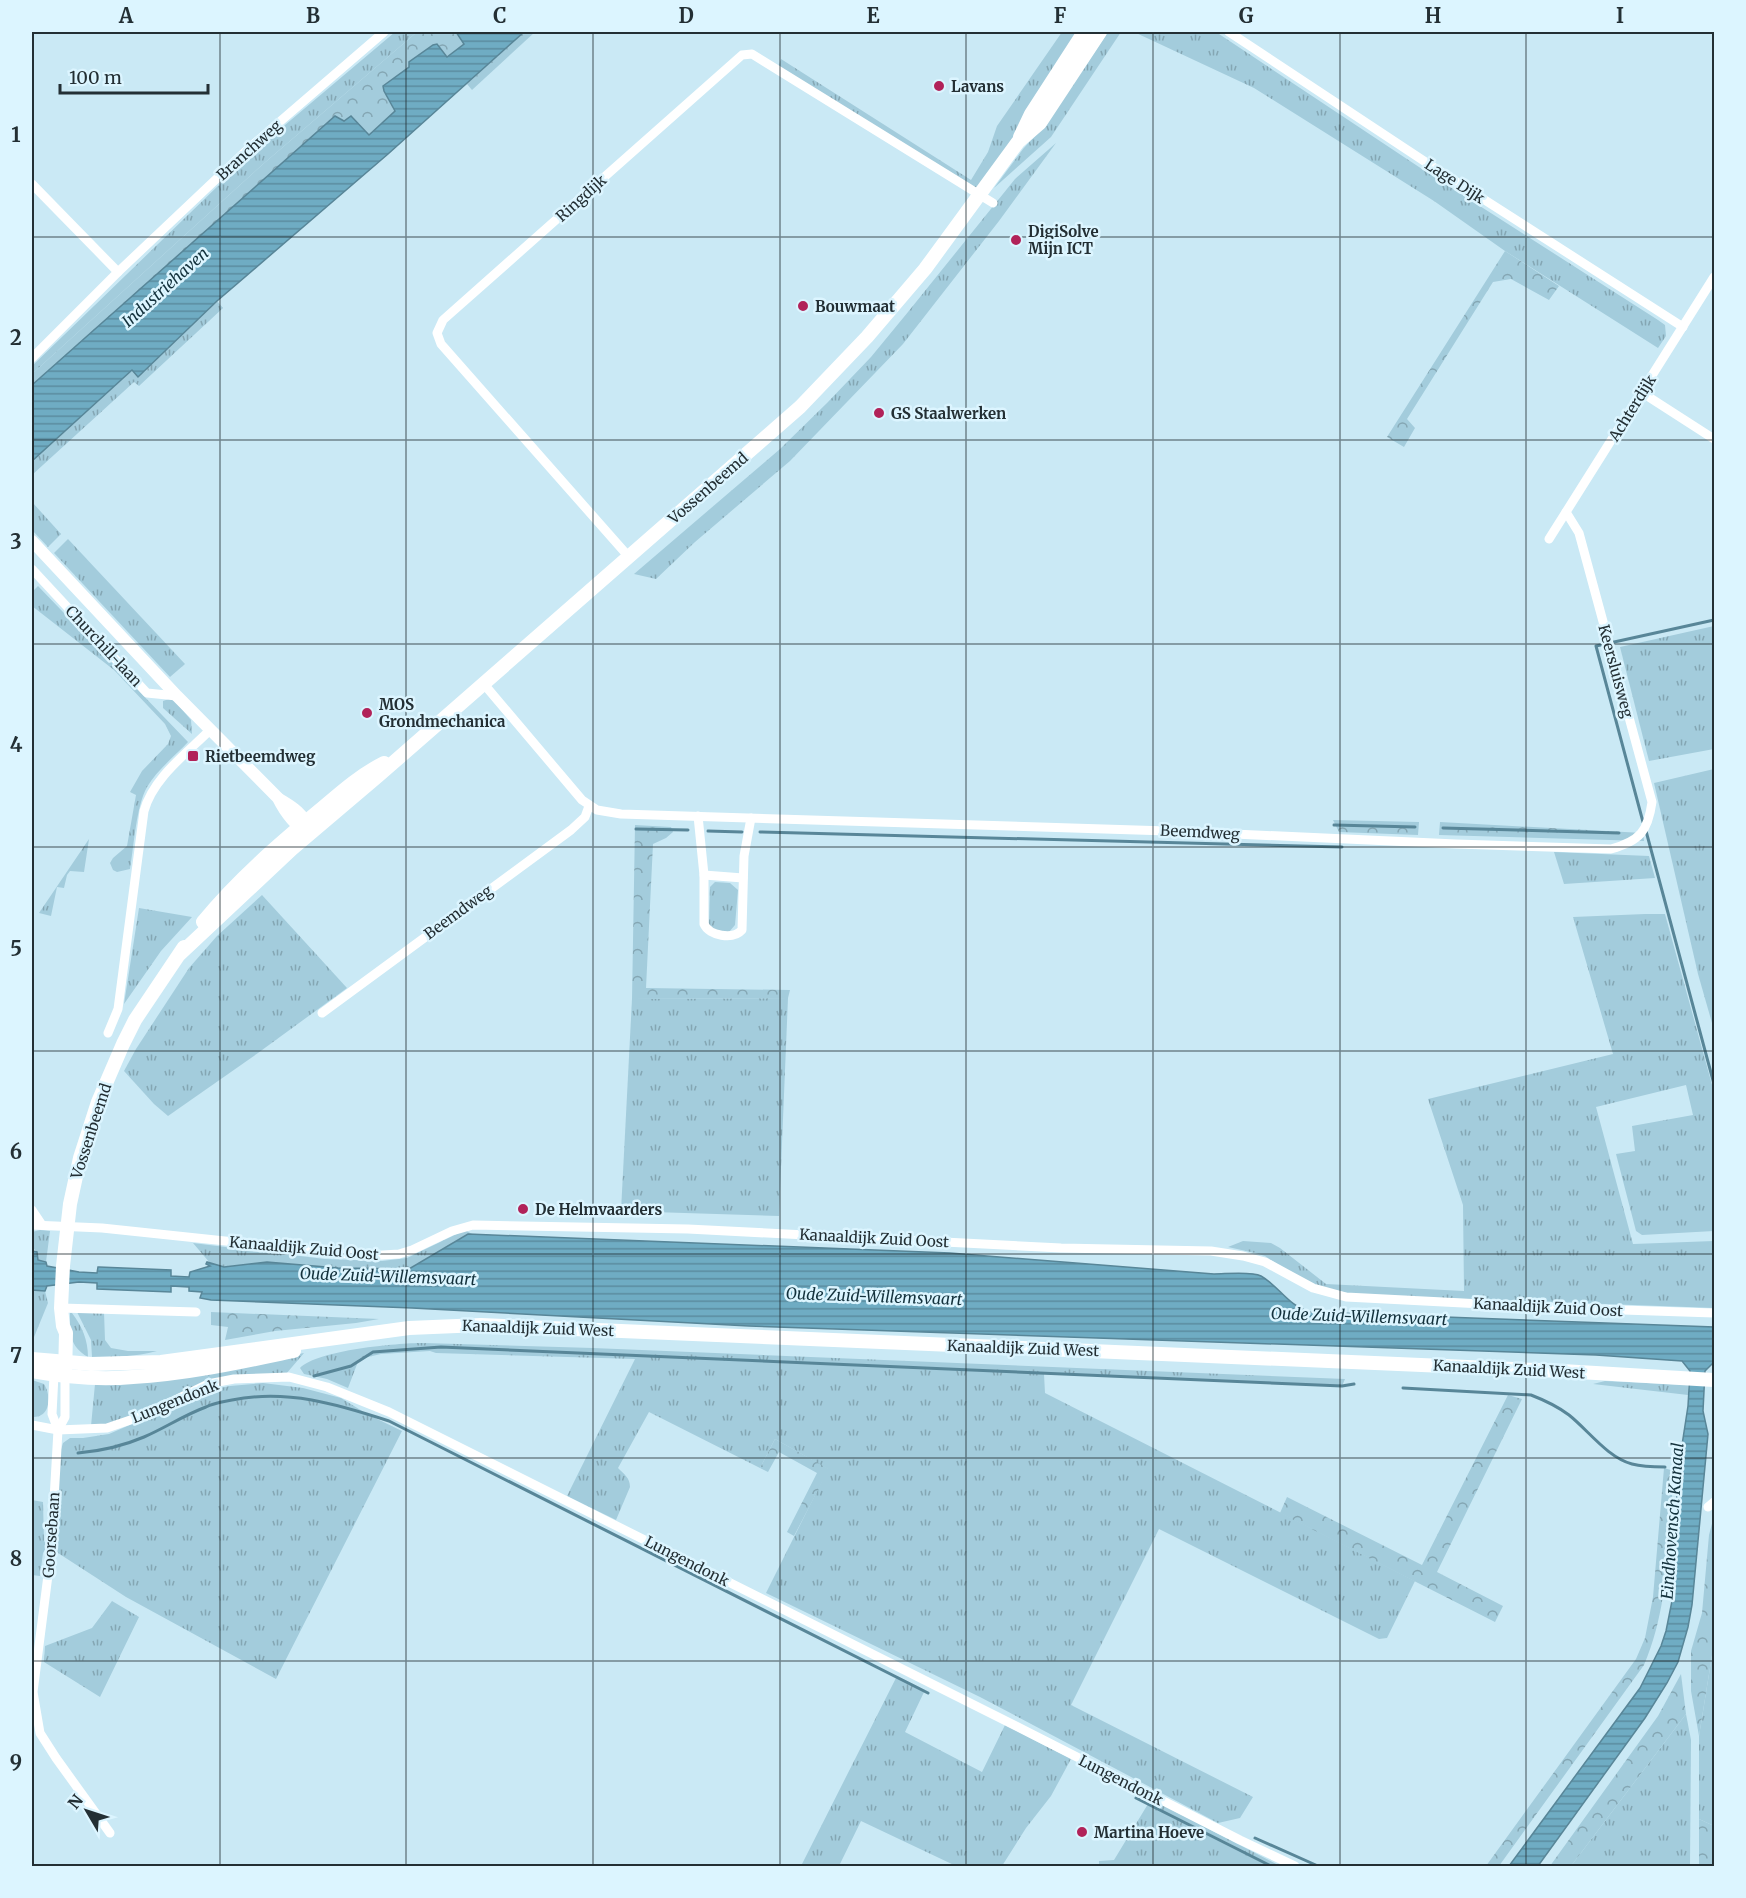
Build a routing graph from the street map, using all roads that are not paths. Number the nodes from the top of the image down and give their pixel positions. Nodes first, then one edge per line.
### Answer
1 (384, 32) edge
2 (1084, 32) edge
3 (1100, 32) edge
4 (1229, 32) edge
5 (1018, 142) junction
6 (32, 184) edge
7 (980, 196) junction
8 (993, 203) dead end
9 (118, 272) junction
10 (1714, 277) edge
11 (1683, 327) junction
12 (32, 358) edge
13 (1641, 392) junction
14 (1714, 439) edge
15 (1566, 512) junction
16 (1549, 538) dead end
17 (32, 541) edge
18 (628, 557) junction
19 (54, 565) junction
20 (32, 569) edge
21 (40, 578) junction
22 (483, 683) junction
23 (177, 696) junction
24 (210, 730) junction
25 (589, 806) junction
26 (698, 816) junction
27 (751, 818) junction
28 (305, 828) junction
29 (1644, 832) joint
30 (704, 875) junction
31 (743, 878) junction
32 (322, 1013) dead end
33 (108, 1033) dead end
34 (32, 1210) edge
35 (32, 1225) edge
36 (42, 1225) junction
37 (67, 1226) junction
38 (61, 1308) junction
39 (196, 1312) dead end
40 (1714, 1313) edge
41 (32, 1359) edge
42 (60, 1369) junction
43 (32, 1371) edge
44 (1710, 1380) edge
45 (32, 1425) edge
46 (58, 1430) junction
47 (110, 1833) dead end
48 (1295, 1866) edge

1 - 9 street, Branchweg
2 - 5 main road, Vossenbeemd
3 - 5 main road, Vossenbeemd
4 - 11 street, Lage Dijk
5 - 7 main road, Vossenbeemd
6 - 9 street
7 - 8 street
7 - 18 main road, Vossenbeemd
7 - 18 street, Ringdijk
9 - 12 street, Branchweg
10 - 11 street, Achterdijk
11 - 13 street, Achterdijk
13 - 14 street
13 - 15 street, Achterdijk
15 - 16 street, Achterdijk
15 - 29 street, Keersluisweg
17 - 19 street, Churchill-laan
18 - 22 main road, Vossenbeemd
19 - 21 street
19 - 23 street, Churchill-laan
20 - 21 street, Churchill-laan
21 - 23 street, Churchill-laan
22 - 25 street
22 - 28 main road, Vossenbeemd
23 - 24 street, Churchill-laan
24 - 28 street, Churchill-laan
24 - 33 street
25 - 26 street, Beemdweg
25 - 32 street, Beemdweg
26 - 27 street, Beemdweg
26 - 30 street
27 - 29 street, Beemdweg
27 - 31 street
28 - 37 main road, Vossenbeemd
30 - 31 street
30 - 31 street
34 - 36 street
35 - 36 street, Kanaaldijk Zuid Oost
36 - 37 street, Kanaaldijk Zuid Oost
37 - 38 main road, Vossenbeemd
37 - 40 street, Kanaaldijk Zuid Oost
38 - 39 street
38 - 42 main road, Vossenbeemd
41 - 42 main road, Kanaaldijk Zuid West
42 - 43 main road, Kanaaldijk Zuid West
42 - 44 main road, Kanaaldijk Zuid West
42 - 46 street, Goorsebaan
45 - 46 street
46 - 47 street, Goorsebaan
46 - 48 street, Lungendonk

